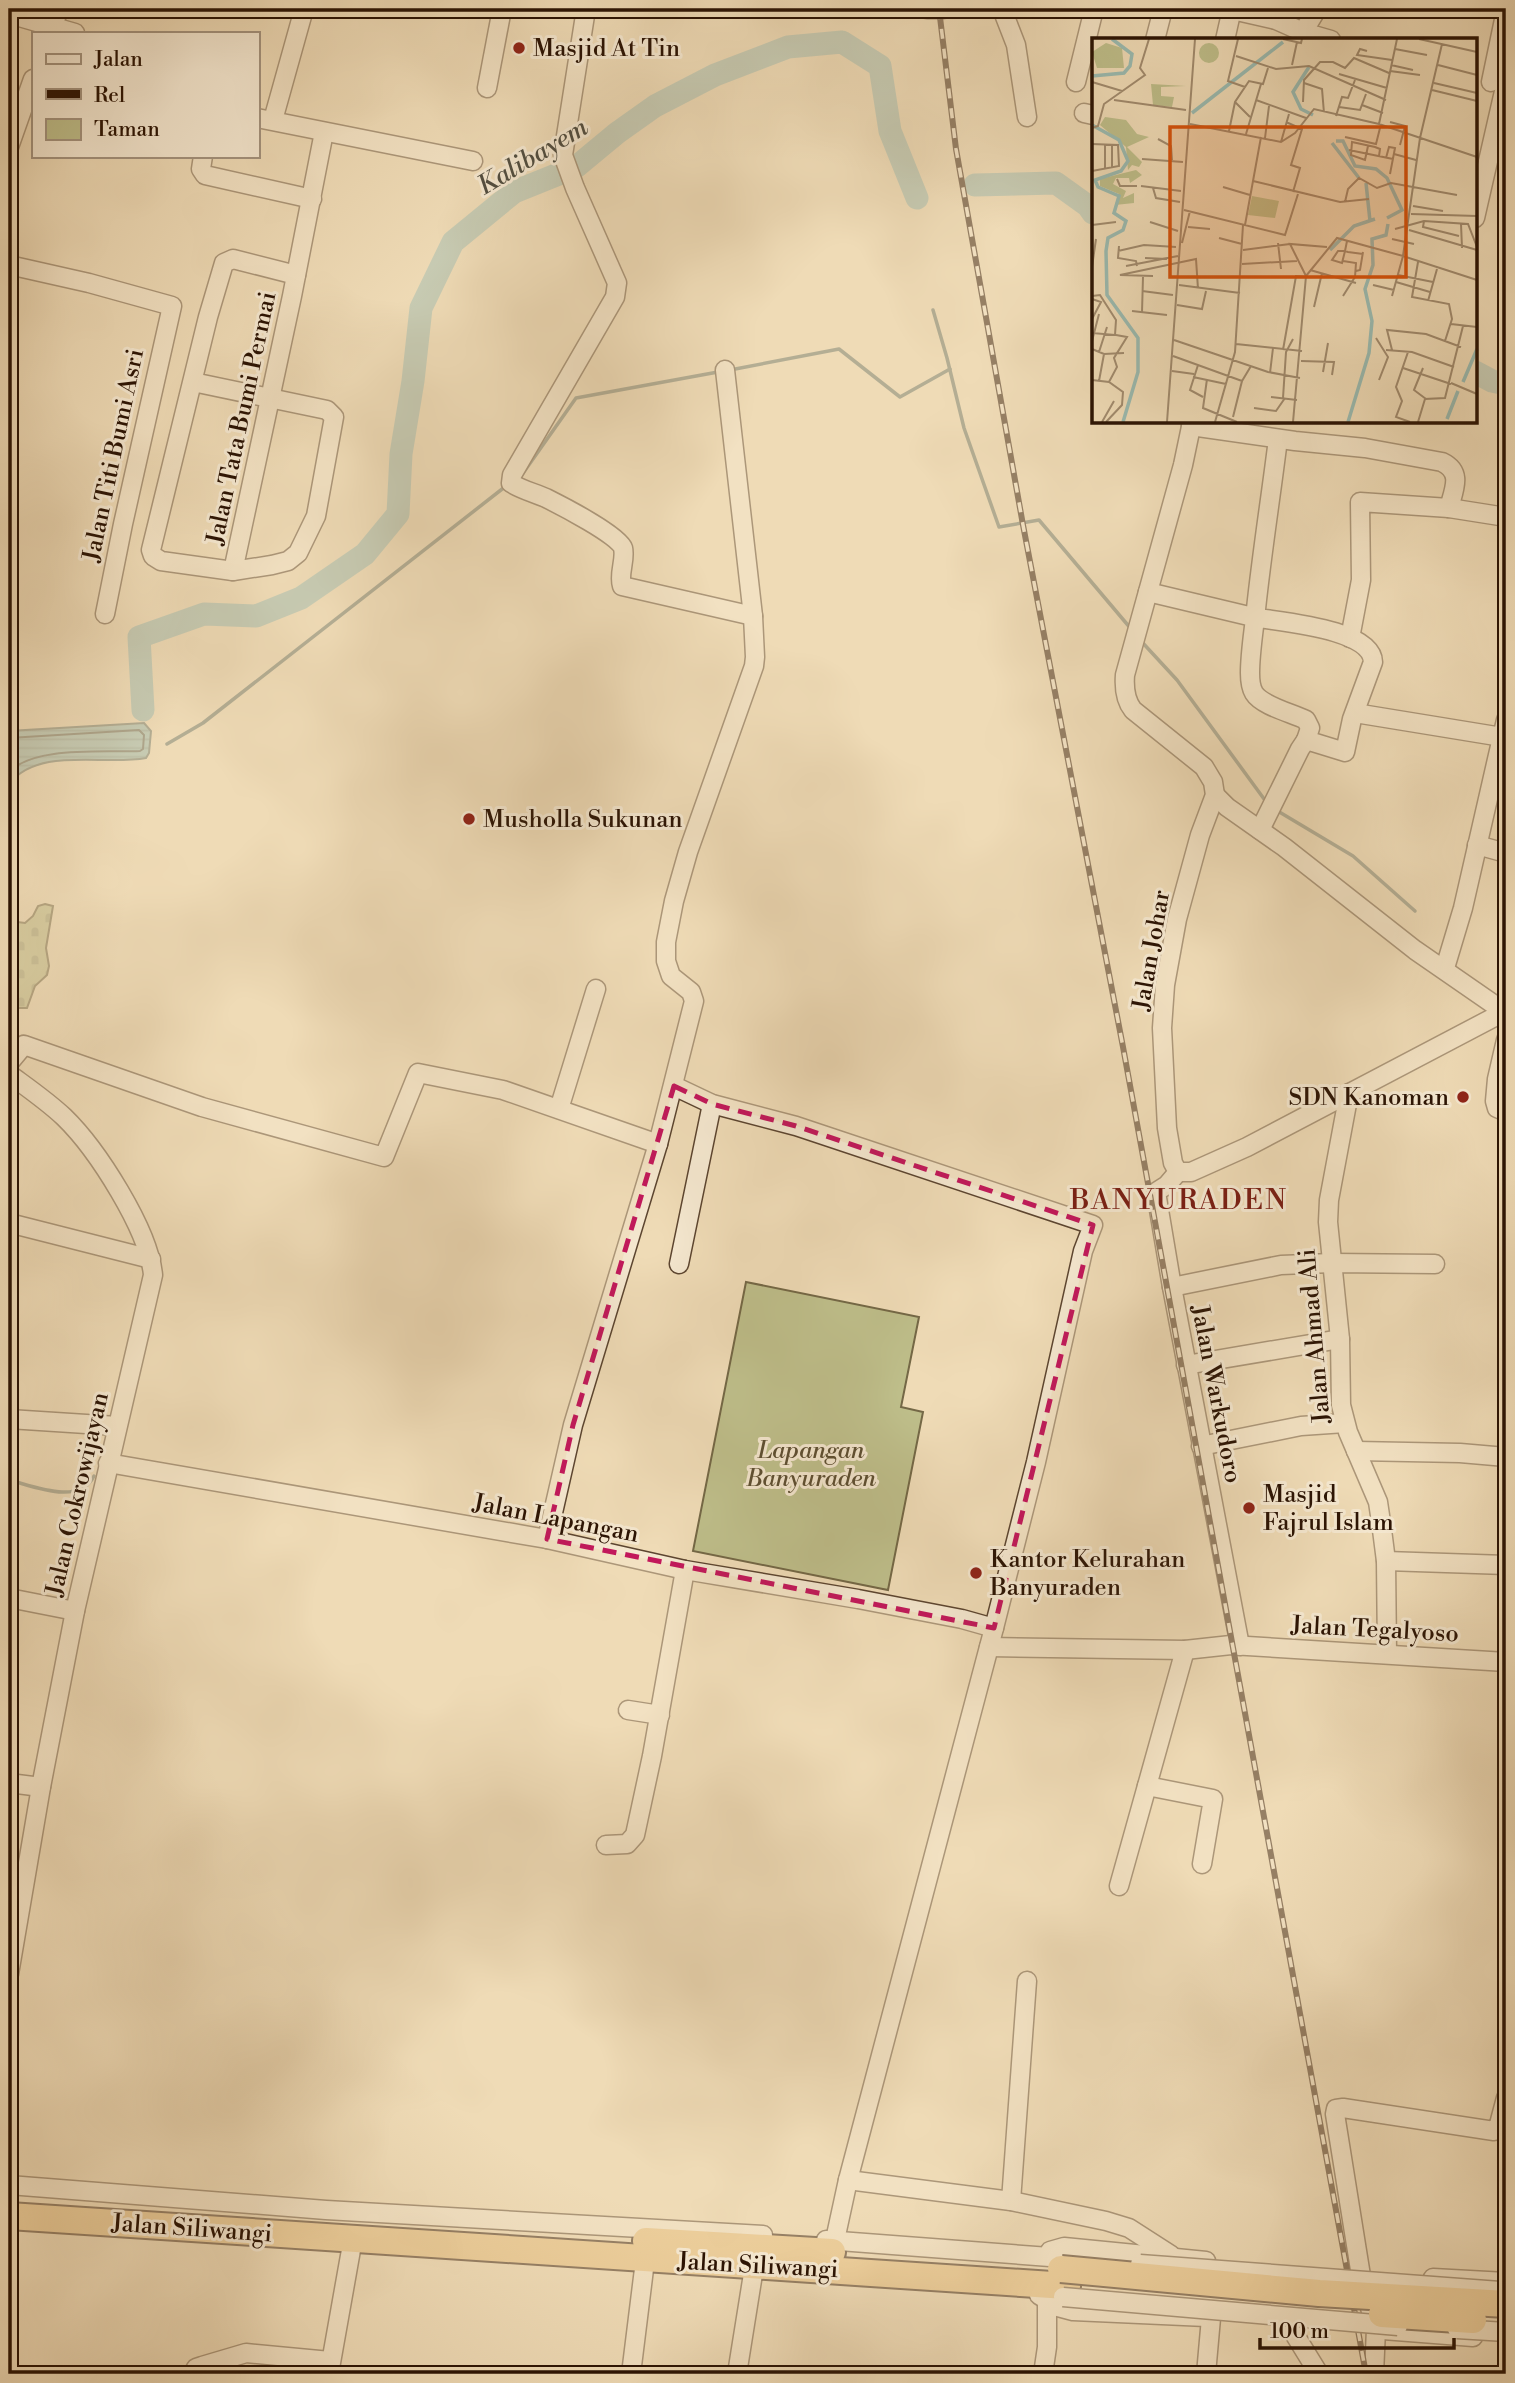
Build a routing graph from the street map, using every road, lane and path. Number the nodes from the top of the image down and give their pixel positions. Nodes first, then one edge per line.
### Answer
1 (304, 9) edge
2 (502, 9) edge
3 (586, 9) edge
4 (927, 9) edge
5 (941, 9) edge
6 (1002, 9) edge
7 (1094, 9) edge
8 (1163, 9) edge
9 (1230, 9) edge
10 (1317, 9) edge
11 (1506, 10) edge
12 (9, 11) edge
13 (54, 22) edge
14 (73, 32) edge
15 (1301, 36) edge
16 (1156, 38) edge
17 (1225, 38) edge
18 (32, 82) edge
19 (1076, 82) dead end
20 (1494, 83) edge
21 (487, 88) dead end
22 (1027, 117) dead end
23 (265, 119) edge
24 (324, 132) junction
25 (9, 147) edge
26 (203, 158) edge
27 (474, 161) dead end
28 (312, 199) junction
29 (1476, 211) edge
30 (9, 265) edge
31 (296, 275) junction
32 (725, 370) dead end
33 (192, 382) junction
34 (270, 398) junction
35 (1192, 424) edge
36 (1278, 439) junction
37 (1449, 508) junction
38 (1506, 517) edge
39 (233, 571) junction
40 (1148, 592) junction
41 (105, 614) dead end
42 (753, 616) junction
43 (1255, 617) junction
44 (1350, 638) junction
45 (1354, 713) junction
46 (1504, 729) edge
47 (1306, 740) junction
48 (1215, 795) junction
49 (1260, 830) junction
50 (1477, 845) junction
51 (1506, 853) edge
52 (1445, 968) junction
53 (596, 989) dead end
54 (1505, 1012) edge
55 (1506, 1040) edge
56 (9, 1063) edge
57 (9, 1074) edge
58 (674, 1086) junction
59 (1349, 1093) junction
60 (712, 1104) junction
61 (559, 1109) junction
62 (1506, 1112) edge
63 (658, 1143) junction
64 (1178, 1172) junction
65 (9, 1223) edge
66 (151, 1259) junction
67 (1332, 1263) junction
68 (679, 1264) dead end
69 (1435, 1264) dead end
70 (1172, 1287) junction
71 (1340, 1339) junction
72 (1186, 1365) junction
73 (9, 1419) edge
74 (1345, 1423) junction
75 (117, 1426) junction
76 (1201, 1446) junction
77 (1356, 1451) junction
78 (1506, 1457) edge
79 (108, 1463) junction
80 (547, 1539) junction
81 (1386, 1561) junction
82 (1506, 1565) edge
83 (685, 1570) junction
84 (9, 1598) edge
85 (75, 1611) junction
86 (994, 1628) junction
87 (1240, 1646) junction
88 (989, 1647) junction
89 (1185, 1650) junction
90 (1387, 1653) junction
91 (1506, 1662) edge
92 (628, 1710) dead end
93 (660, 1715) junction
94 (9, 1783) edge
95 (1147, 1786) junction
96 (41, 1787) junction
97 (606, 1844) dead end
98 (1202, 1864) dead end
99 (1119, 1886) dead end
100 (9, 1974) edge
101 (1027, 1981) dead end
102 (1506, 2098) edge
103 (848, 2180) junction
104 (9, 2185) edge
105 (1012, 2201) junction
106 (9, 2203) edge
107 (9, 2216) edge
108 (9, 2229) edge
109 (835, 2240) junction
110 (448, 2243) junction
111 (351, 2250) junction
112 (542, 2256) junction
113 (1175, 2258) junction
114 (644, 2269) junction
115 (753, 2274) junction
116 (1361, 2276) junction
117 (1055, 2280) junction
118 (1506, 2282) edge
119 (1506, 2291) edge
120 (1506, 2304) edge
121 (1211, 2318) junction
122 (1506, 2321) edge
123 (1287, 2322) junction
124 (1376, 2329) junction
125 (1506, 2332) edge
126 (1506, 2339) edge
127 (329, 2368) edge
128 (193, 2374) edge
129 (631, 2374) edge
130 (737, 2374) edge
131 (1043, 2374) edge
132 (1206, 2374) edge
133 (1319, 2374) edge
134 (1374, 2374) edge

1 - 23 street
2 - 21 street
3 - 42 street
4 - 5 street
6 - 22 street
7 - 19 street
8 - 16 street
9 - 15 street
9 - 17 street
10 - 15 street
11 - 20 street
12 - 13 street
13 - 14 street
18 - 25 street
20 - 29 street
23 - 24 street
24 - 27 street
24 - 28 street, Jalan Tata Bumi Permai
26 - 28 street
28 - 31 street, Jalan Tata Bumi Permai
30 - 41 street, Jalan Titi Bumi Asri
31 - 33 street
31 - 34 street, Jalan Tata Bumi Permai
32 - 42 street
33 - 34 street
33 - 39 street
34 - 39 street, Jalan Tata Bumi Permai
34 - 39 street
35 - 36 street
35 - 40 street
36 - 37 street
36 - 43 street
37 - 38 street
37 - 44 street
40 - 43 street
40 - 48 street
42 - 58 street
43 - 44 street
43 - 47 street
44 - 45 street
45 - 46 street
45 - 47 street
46 - 50 street
47 - 49 street
48 - 49 street
48 - 64 street, Jalan Johar
49 - 52 street
50 - 51 street
50 - 52 street
52 - 54 street
53 - 61 street
54 - 59 street
55 - 62 street
56 - 61 street
57 - 66 street, Jalan Cokrowijayan
58 - 60 street
58 - 63 street
59 - 64 street
59 - 67 street, Jalan Ahmad Ali
60 - 68 street
60 - 86 street
61 - 63 street
63 - 80 street
64 - 70 street, Jalan Warkudoro
65 - 66 street
66 - 75 street, Jalan Cokrowijayan
67 - 69 street
67 - 70 street
67 - 71 street, Jalan Ahmad Ali
70 - 72 street, Jalan Warkudoro
71 - 72 street
71 - 74 street, Jalan Ahmad Ali
72 - 76 street, Jalan Warkudoro
73 - 75 street
74 - 76 street
74 - 77 street, Jalan Ahmad Ali
75 - 79 street, Jalan Cokrowijayan
76 - 87 street, Jalan Warkudoro
77 - 78 street
77 - 81 street, Jalan Ahmad Ali
79 - 80 street, Jalan Lapangan
79 - 85 street, Jalan Cokrowijayan
80 - 83 street, Jalan Lapangan
81 - 82 street
81 - 90 street, Jalan Ahmad Ali
83 - 86 street, Jalan Lapangan
83 - 93 street
84 - 85 street
85 - 96 street, Jalan Cokrowijayan
86 - 88 street
87 - 89 street, Jalan Tegalyoso
87 - 90 street, Jalan Tegalyoso
88 - 89 street, Jalan Tegalyoso
88 - 103 street
89 - 95 street
90 - 91 street, Jalan Tegalyoso
92 - 93 street
93 - 97 street
94 - 96 street
95 - 98 street
95 - 99 street
96 - 100 street, Jalan Cokrowijayan
101 - 105 street
102 - 116 street
103 - 105 street
103 - 109 street
104 - 109 street
105 - 113 street
106 - 110 highway, Jalan Siliwangi
107 - 110 highway, Jalan Siliwangi
108 - 111 street
109 - 117 street
110 - 111 street
110 - 112 highway, Jalan Siliwangi
110 - 117 highway, Jalan Siliwangi
111 - 127 street
112 - 114 street
112 - 117 highway, Jalan Siliwangi
113 - 117 street
113 - 123 street
114 - 115 street
114 - 129 street
115 - 117 street
115 - 130 street
116 - 118 street
116 - 124 street
117 - 119 street, bridge
117 - 120 highway, Jalan Siliwangi, bridge
117 - 121 street
117 - 122 highway, Jalan Siliwangi, bridge
117 - 125 street, bridge
117 - 131 street
121 - 123 street
121 - 132 street
123 - 133 street
124 - 126 street
124 - 134 street
127 - 128 street

